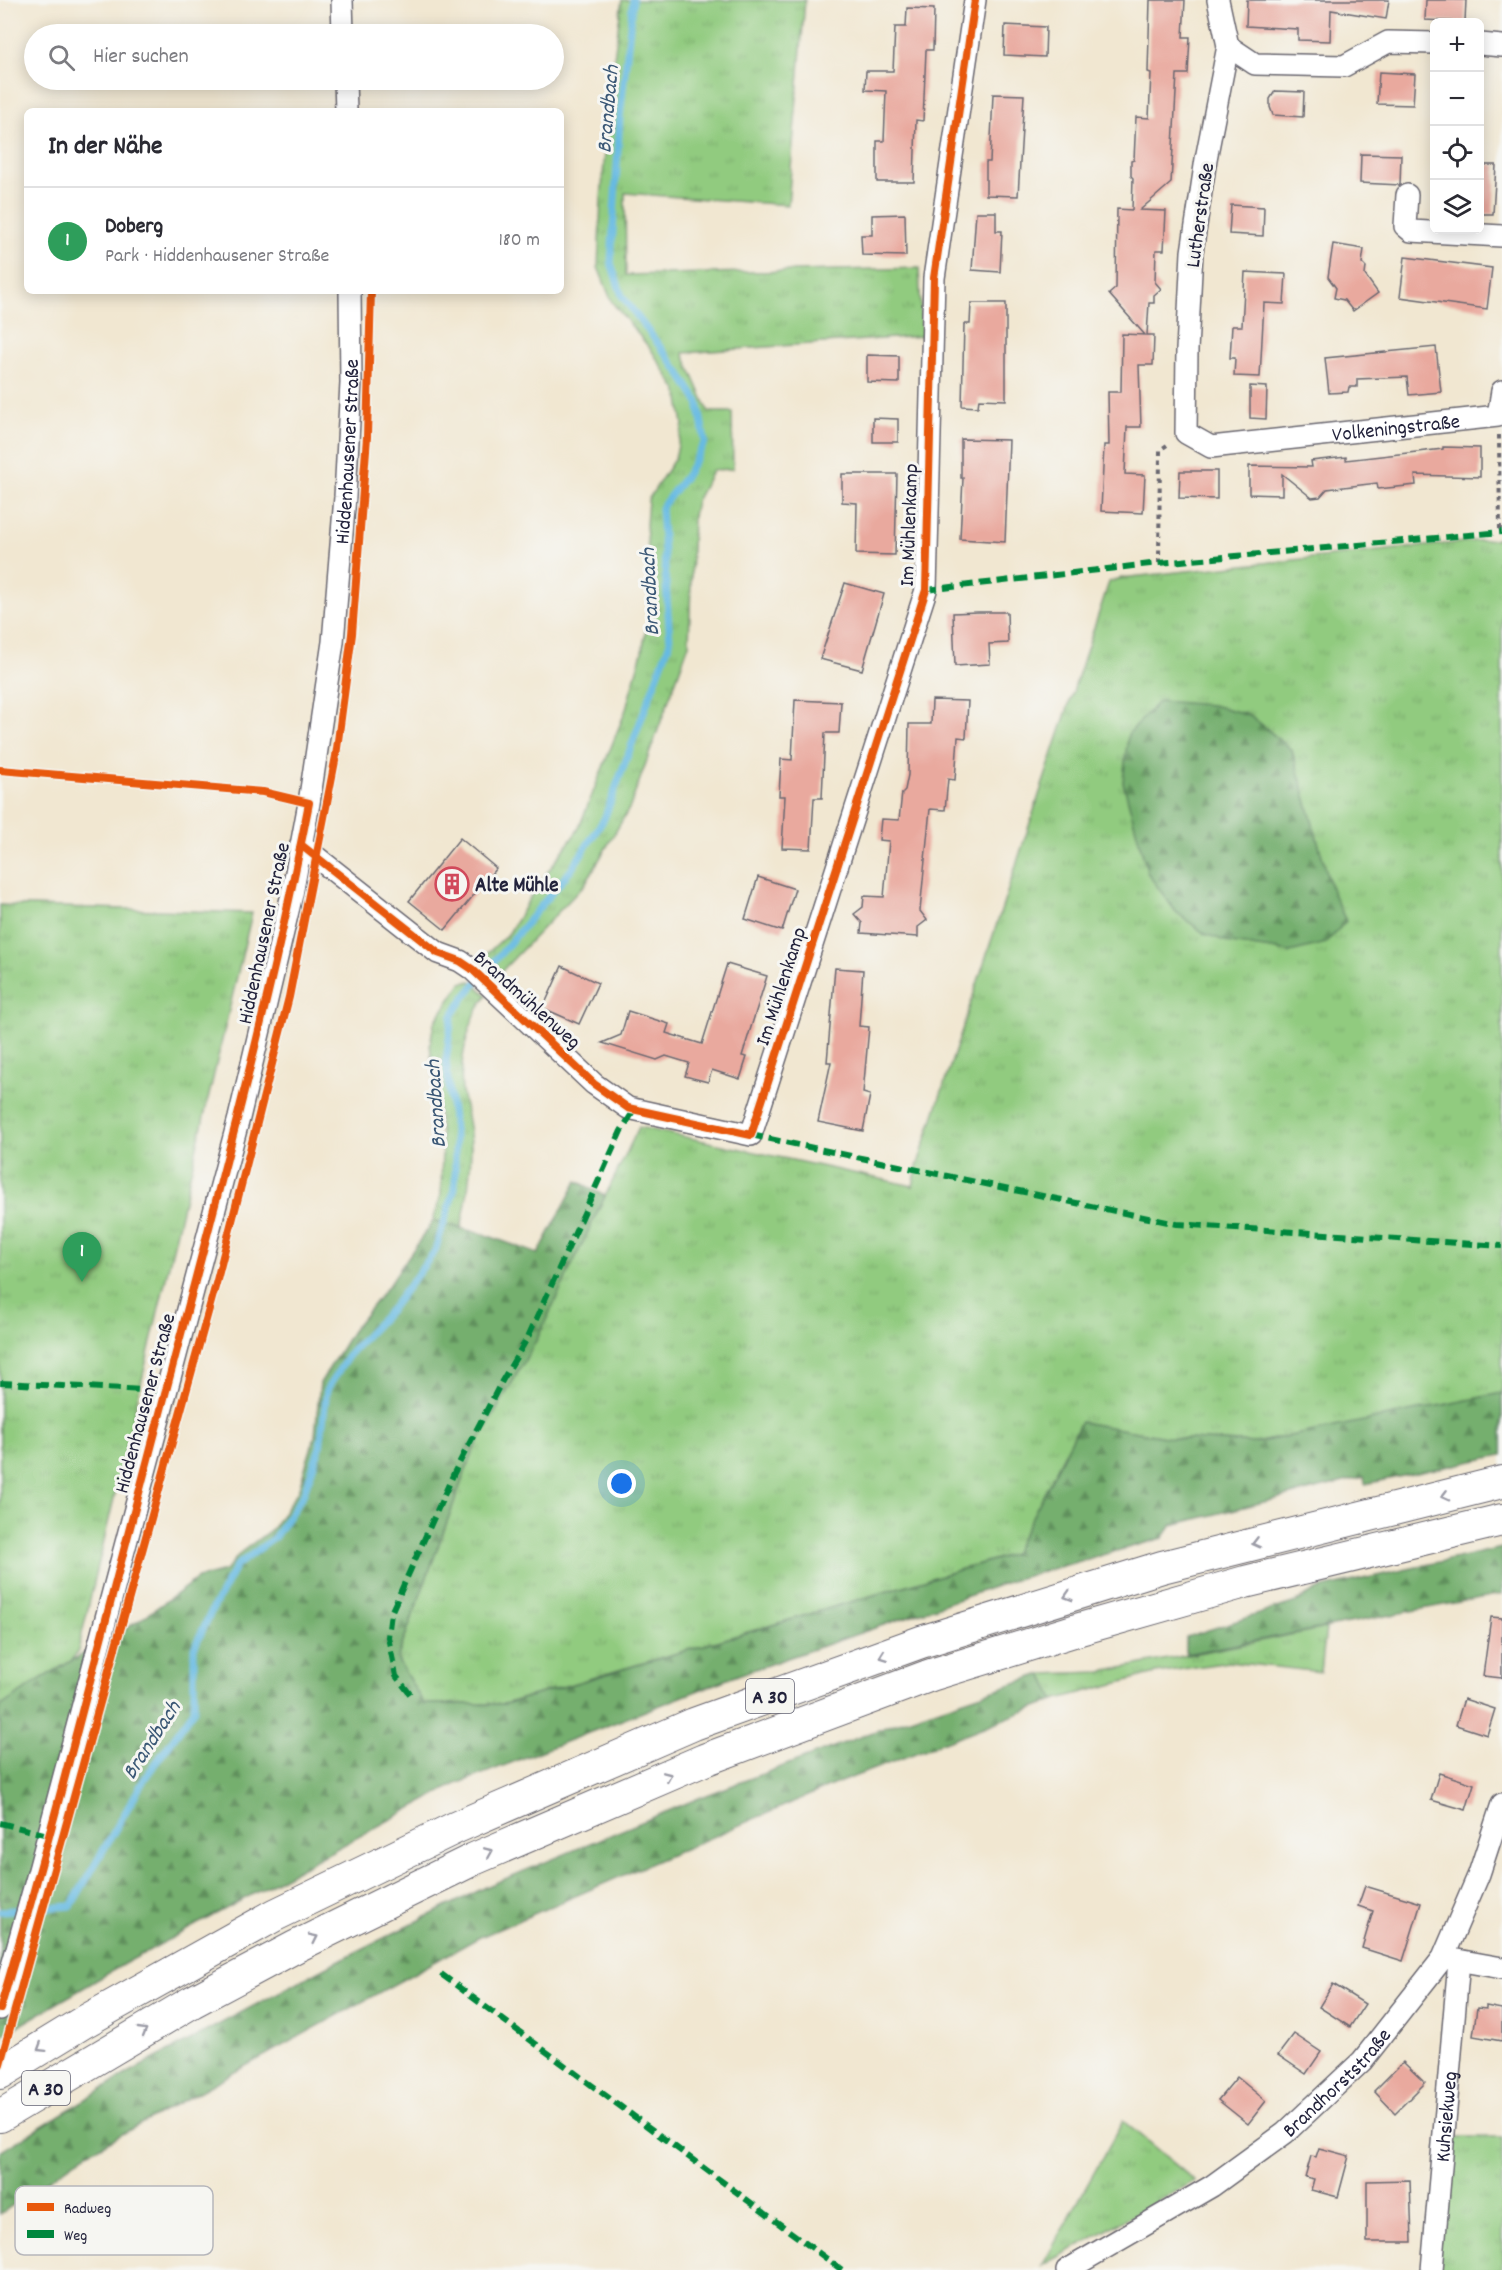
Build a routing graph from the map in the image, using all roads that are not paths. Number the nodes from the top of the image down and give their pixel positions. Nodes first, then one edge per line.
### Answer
1 (342, 0) edge
2 (975, 0) edge
3 (1218, 0) edge
4 (343, 24) edge
5 (1430, 43) edge
6 (1484, 44) edge
7 (1228, 46) junction
8 (1502, 46) edge
9 (345, 90) edge
10 (346, 108) edge
11 (1407, 195) dead end
12 (1502, 236) edge
13 (350, 294) edge
14 (1502, 391) edge
15 (1296, 438) joint
16 (301, 845) junction
17 (751, 1135) joint
18 (1502, 1482) edge
19 (1502, 1520) edge
20 (1502, 1804) edge
21 (1451, 1959) junction
22 (1502, 1968) edge
23 (0, 2009) edge
24 (0, 2073) edge
25 (0, 2116) edge
26 (1067, 2270) edge
27 (1432, 2270) edge

1 - 4 street
2 - 17 street, Im Mühlenkamp
3 - 7 street, Lutherstraße
5 - 7 street
6 - 8 street
7 - 15 street, Lutherstraße
9 - 10 street
11 - 12 street
13 - 16 street, Hiddenhausener Straße
14 - 15 street, Volkeningstraße
16 - 17 street, Brandmühlenweg
16 - 23 street, Hiddenhausener Straße
18 -> 24 highway, A 30
25 -> 19 highway, A 30
20 - 21 street, Brandhorststraße
21 - 22 street
21 - 26 street, Brandhorststraße
21 - 27 street, Kuhsiekweg

